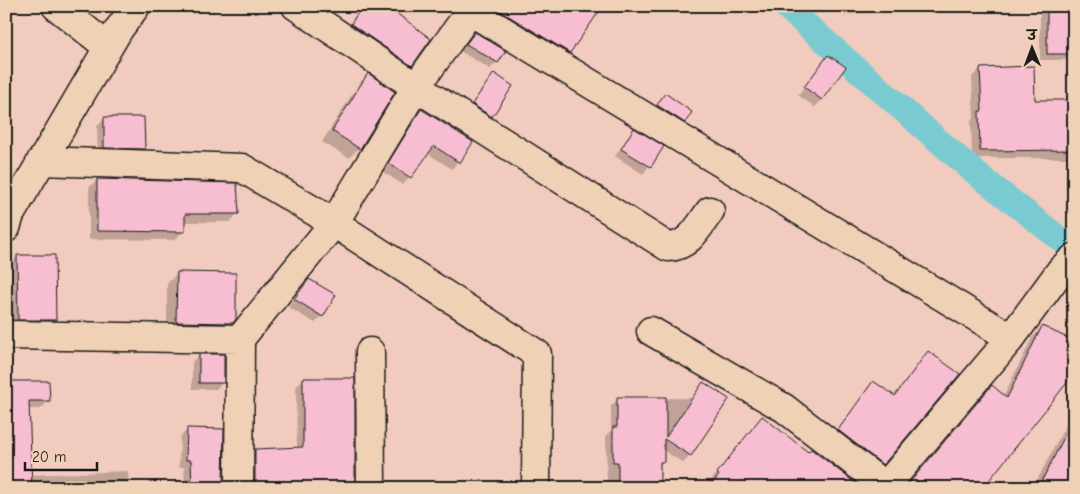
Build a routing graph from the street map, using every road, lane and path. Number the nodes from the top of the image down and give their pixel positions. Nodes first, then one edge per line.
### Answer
1 (56, 6) edge
2 (136, 6) edge
3 (296, 6) edge
4 (472, 9) edge
5 (108, 47) junction
6 (416, 87) junction
7 (41, 162) junction
8 (710, 210) dead end
9 (334, 223) junction
10 (6, 228) edge
11 (1067, 264) edge
12 (651, 331) dead end
13 (6, 335) edge
14 (1011, 338) junction
15 (240, 340) junction
16 (370, 352) dead end
17 (884, 487) edge
18 (239, 488) edge
19 (371, 488) edge
20 (536, 488) edge

1 - 5 street
2 - 5 street
3 - 6 street
4 - 6 street
4 - 14 street
5 - 7 street
6 - 8 street
6 - 9 street
7 - 9 street
7 - 10 street
9 - 15 street
9 - 20 street
11 - 14 street
12 - 17 street
13 - 15 street
14 - 17 street
15 - 18 street
16 - 19 street

